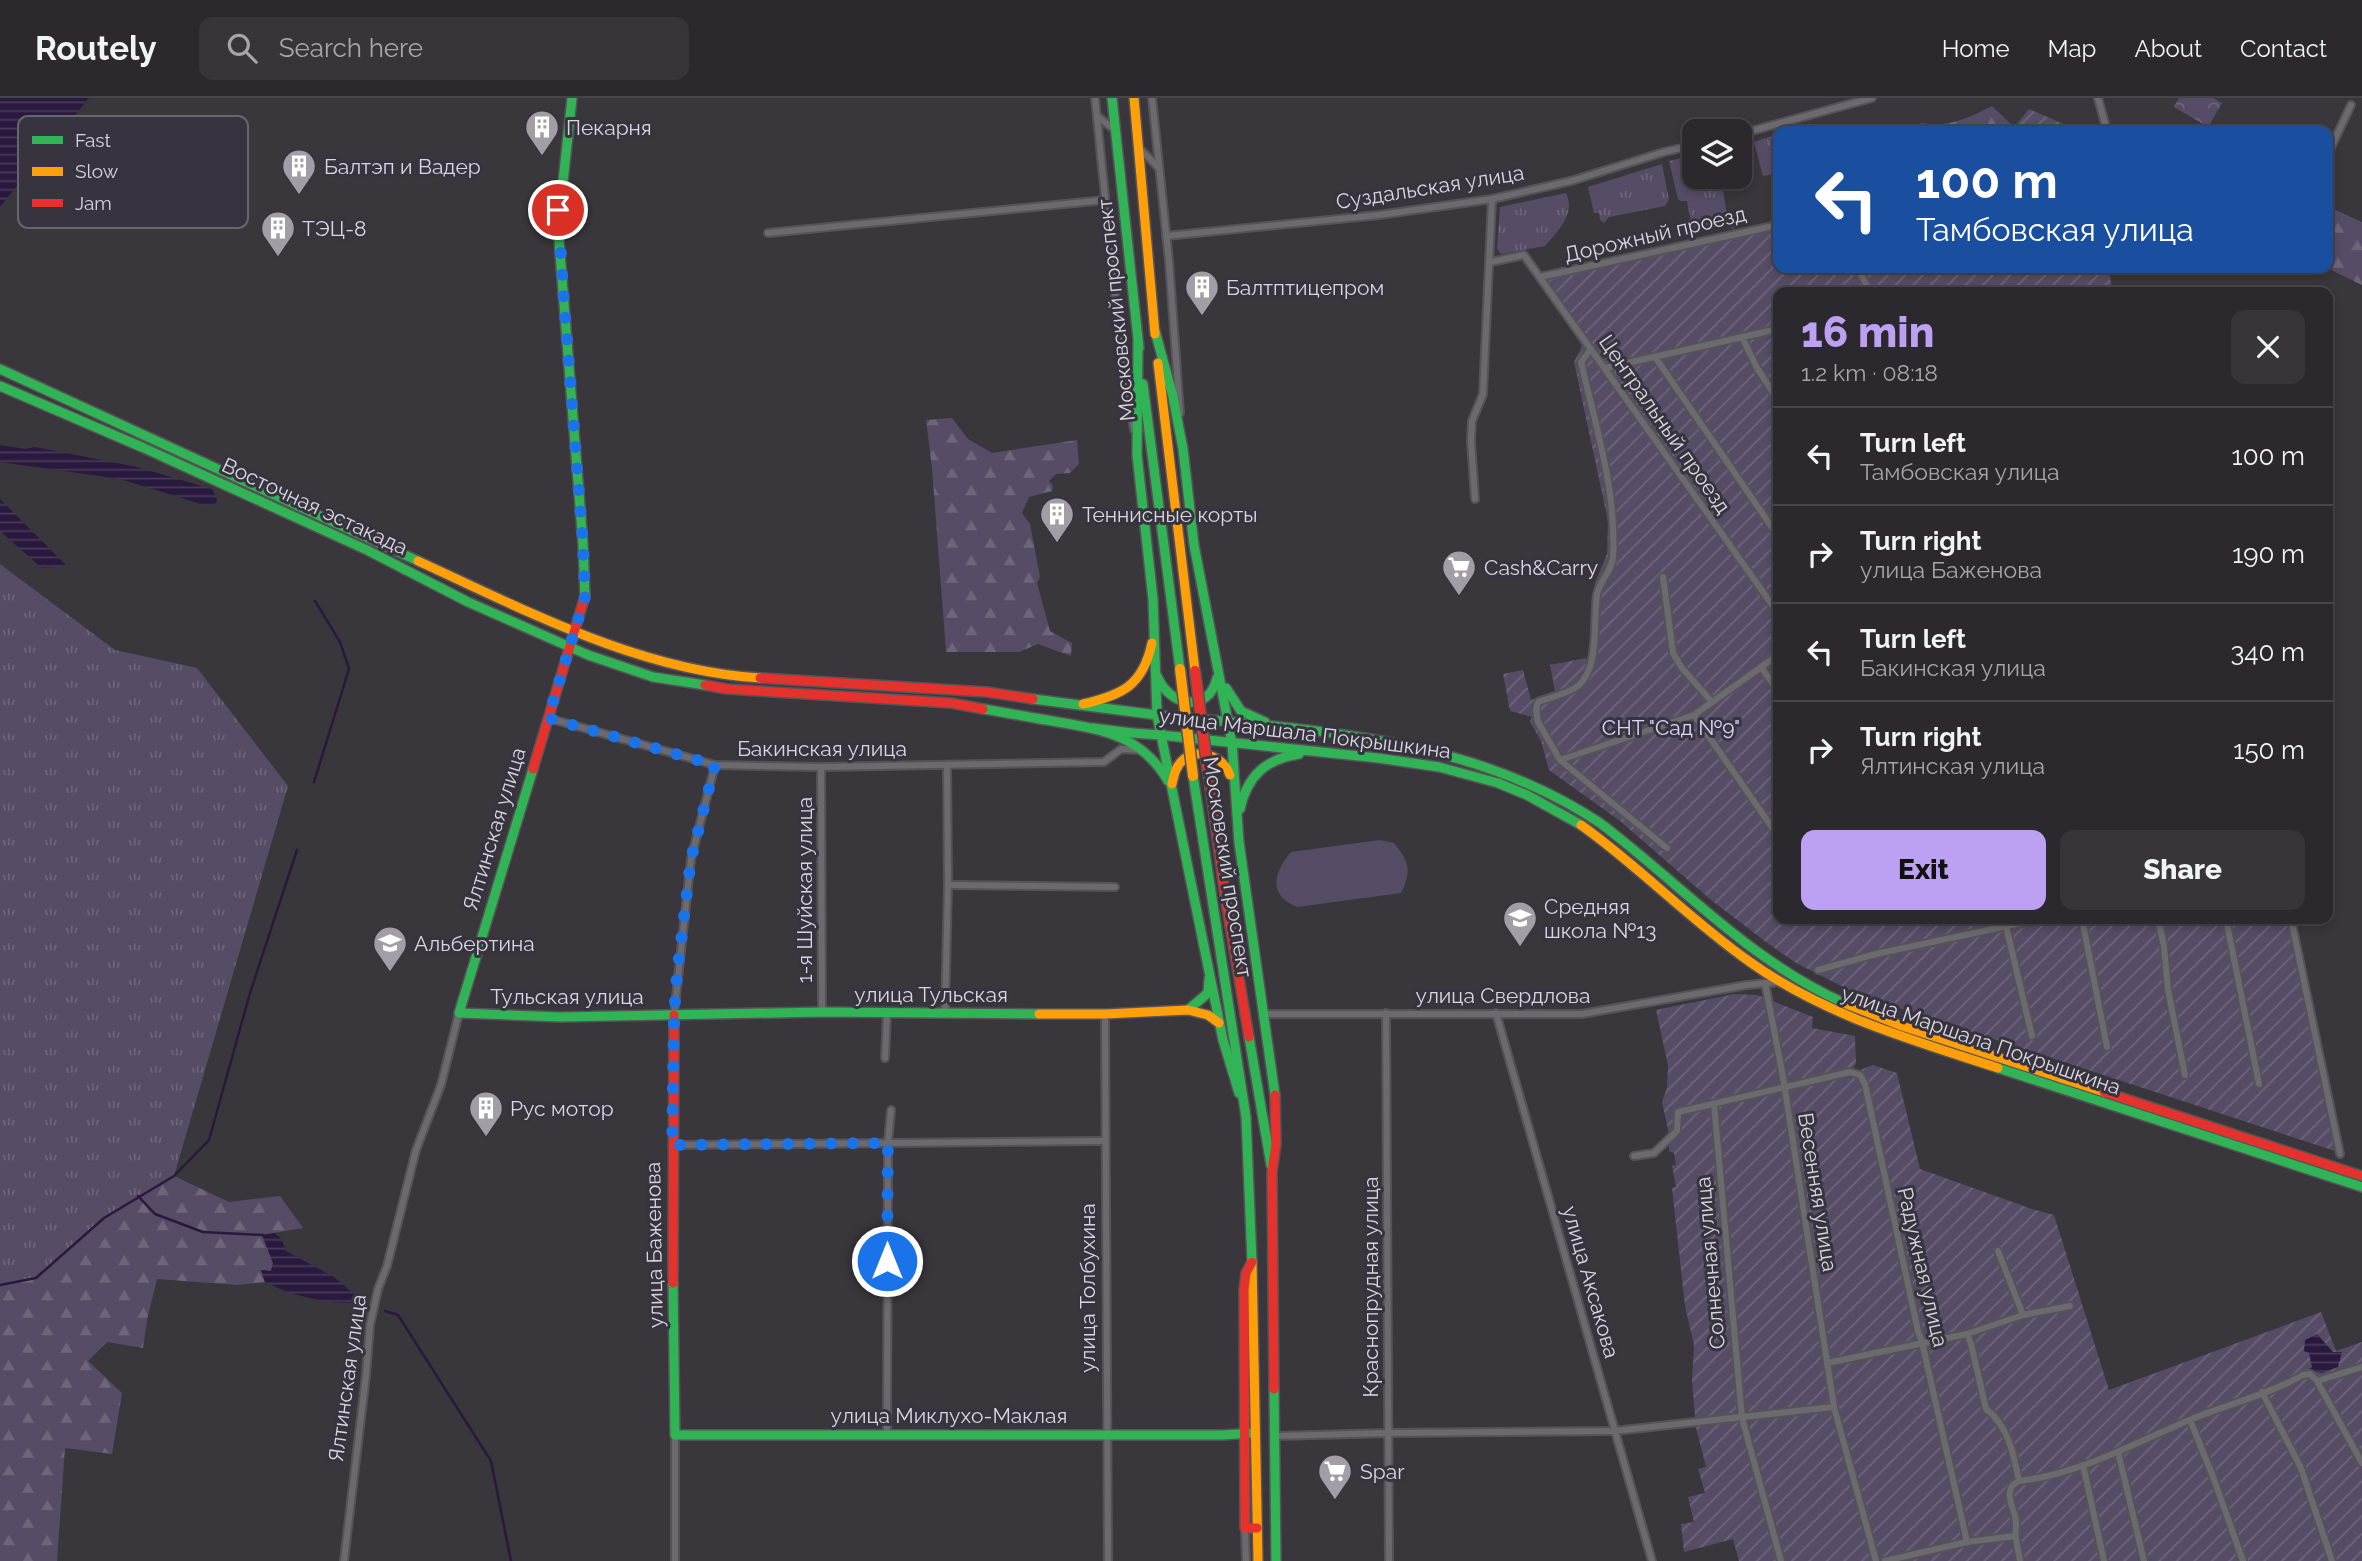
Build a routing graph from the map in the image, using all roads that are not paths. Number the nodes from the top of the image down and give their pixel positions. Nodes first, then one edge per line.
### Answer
1 (572, 98) edge
2 (1096, 98) edge
3 (1112, 98) edge
4 (1134, 98) edge
5 (1152, 98) edge
6 (1872, 98) edge
7 (2098, 98) edge
8 (2351, 105) dead end
9 (1097, 116) junction
10 (2106, 126) edge
11 (1115, 130) junction
12 (1752, 131) edge
13 (2333, 143) edge
14 (1682, 148) edge
15 (1140, 149) junction
16 (1159, 168) junction
17 (1492, 199) junction
18 (1105, 200) junction
19 (1773, 226) edge
20 (768, 233) dead end
21 (1166, 236) junction
22 (1490, 262) junction
23 (1539, 277) junction
24 (1154, 331) junction
25 (1773, 331) edge
26 (1742, 337) junction
27 (1138, 342) junction
28 (1591, 349) junction
29 (1655, 356) junction
30 (1605, 368) junction
31 (0, 369) edge
32 (0, 386) edge
33 (1773, 392) edge
34 (1183, 449) junction
35 (1137, 455) junction
36 (1475, 499) dead end
37 (1773, 529) edge
38 (1663, 577) dead end
39 (1773, 606) edge
40 (576, 630) junction
41 (1154, 631) junction
42 (569, 647) junction
43 (1773, 659) edge
44 (1761, 667) junction
45 (1217, 668) junction
46 (1154, 669) junction
47 (1773, 684) edge
48 (1712, 702) junction
49 (1076, 706) junction
50 (1157, 715) junction
51 (1694, 715) junction
52 (548, 718) junction
53 (1228, 722) junction
54 (1093, 728) junction
55 (1284, 728) junction
56 (1160, 735) junction
57 (1231, 743) junction
58 (1330, 753) junction
59 (1150, 754) junction
60 (1560, 760) junction
61 (715, 765) junction
62 (947, 765) junction
63 (821, 767) junction
64 (1171, 787) junction
65 (1235, 793) junction
66 (1237, 824) junction
67 (1773, 828) edge
68 (1667, 848) dead end
69 (948, 885) junction
70 (1115, 887) dead end
71 (2016, 924) edge
72 (2082, 924) edge
73 (2159, 924) edge
74 (2227, 924) edge
75 (2292, 924) edge
76 (2006, 926) junction
77 (1818, 970) dead end
78 (1754, 972) junction
79 (1210, 975) junction
80 (1765, 983) junction
81 (1781, 983) junction
82 (1747, 985) junction
83 (1188, 1010) junction
84 (822, 1012) junction
85 (459, 1013) junction
86 (887, 1013) junction
87 (945, 1013) junction
88 (1386, 1013) junction
89 (1496, 1013) junction
90 (1105, 1014) junction
91 (1265, 1014) junction
92 (674, 1015) junction
93 (1220, 1023) junction
94 (2032, 1036) dead end
95 (2107, 1047) dead end
96 (885, 1058) dead end
97 (2185, 1075) dead end
98 (2259, 1084) dead end
99 (1785, 1089) junction
100 (1714, 1104) junction
101 (891, 1110) dead end
102 (1245, 1110) junction
103 (1105, 1141) junction
104 (888, 1143) junction
105 (672, 1145) junction
106 (2340, 1154) dead end
107 (1634, 1156) dead end
108 (1272, 1172) junction
109 (2362, 1176) edge
110 (2362, 1187) edge
111 (1998, 1251) dead end
112 (2070, 1306) dead end
113 (2023, 1315) junction
114 (1967, 1334) junction
115 (1922, 1342) junction
116 (1827, 1363) junction
117 (2362, 1367) edge
118 (2317, 1381) junction
119 (2262, 1392) junction
120 (1834, 1407) junction
121 (1742, 1418) junction
122 (2190, 1420) junction
123 (1614, 1431) junction
124 (1107, 1433) junction
125 (1249, 1433) junction
126 (1389, 1433) junction
127 (887, 1434) junction
128 (675, 1435) junction
129 (1223, 1435) junction
130 (1276, 1436) junction
131 (1244, 1452) junction
132 (2118, 1452) junction
133 (2362, 1463) edge
134 (2083, 1465) junction
135 (2019, 1481) junction
136 (1245, 1528) junction
137 (1257, 1528) junction
138 (2015, 1536) junction
139 (1966, 1542) junction
140 (344, 1561) edge
141 (675, 1561) edge
142 (1108, 1561) edge
143 (1245, 1561) edge
144 (1258, 1561) edge
145 (1276, 1561) edge
146 (1389, 1561) edge
147 (1652, 1561) edge
148 (1781, 1561) edge
149 (1875, 1561) edge
150 (1885, 1561) edge
151 (2020, 1561) edge
152 (2104, 1561) edge
153 (2144, 1561) edge
154 (2243, 1561) edge
155 (2332, 1561) edge

1 - 40 main road, Ялтинская улица
2 - 9 street, Московский проспект
3 - 11 main road, Московский проспект
4 - 15 main road, Московский проспект
5 - 16 street
6 - 12 street
7 - 10 street
8 - 13 street
9 - 11 street
9 - 18 street, Московский проспект
11 - 27 main road, Московский проспект
14 - 17 street, Суздальская улица
15 - 16 street
15 - 24 main road, Московский проспект
16 - 21 street
17 - 21 street, Суздальская улица
17 - 22 street
18 - 20 street, Московский проспект
18 - 35 street, Московский проспект
19 - 23 street, Дорожный проезд
21 - 34 street
22 - 23 street, Центральный проезд
22 - 36 street
23 - 28 street, Центральный проезд
24 - 34 main road
24 - 108 main road, Московский проспект, bridge
25 - 26 street
26 - 29 street
26 - 33 street
27 - 35 main road
27 - 102 main road, Московский проспект, bridge
28 - 30 street, Центральный проезд
28 - 60 street
29 - 30 street
29 - 37 street
30 - 39 street, Центральный проезд
31 - 40 main road, Восточная эстакада
32 - 42 main road, Восточная эстакада
34 - 45 main road
35 - 41 main road
38 - 48 street
40 - 42 main road, Ялтинская улица
40 - 49 main road, улица Маршала Покрышкина
41 - 46 main road
41 - 49 main road
42 - 52 main road, Ялтинская улица
42 - 54 main road, улица Маршала Покрышкина
43 - 44 street
44 - 47 street
44 - 48 street
45 - 46 main road
45 - 53 main road
45 - 55 main road
46 - 50 main road
48 - 51 street
49 - 50 main road, улица Маршала Покрышкина
50 - 53 main road, улица Маршала Покрышкина
50 - 56 main road
51 - 60 street
51 - 67 street
52 - 61 street, Бакинская улица
52 - 85 main road, Ялтинская улица
53 - 55 main road, улица Маршала Покрышкина
53 - 57 main road
54 - 56 main road, улица Маршала Покрышкина
54 - 59 main road
55 - 109 main road, улица Маршала Покрышкина
56 - 57 main road, улица Маршала Покрышкина
56 - 64 main road
57 - 58 main road, улица Маршала Покрышкина
57 - 65 main road
58 - 66 main road
58 - 78 main road, улица Маршала Покрышкина
59 - 62 street, Бакинская улица
59 - 64 main road
60 - 68 street
61 - 63 street, Бакинская улица
61 - 92 street, улица Баженова
62 - 63 street, Бакинская улица
62 - 69 street
63 - 84 street, 1-я Шуйская улица
64 - 65 main road
64 - 79 main road
65 - 66 main road
66 - 91 main road
69 - 70 street
69 - 87 street
71 - 76 street
72 - 95 street
73 - 97 street
74 - 98 street
75 - 106 street
76 - 77 street
76 - 94 street
78 - 81 main road, улица Маршала Покрышкина
78 - 82 street
79 - 83 main road
79 - 93 main road
80 - 81 street, улица Свердлова
80 - 82 street, улица Свердлова
80 - 99 street, Весенняя улица
81 - 110 main road, улица Маршала Покрышкина
82 - 89 street, улица Свердлова
83 - 90 main road, улица Тульская
83 - 93 main road
84 - 86 main road, улица Тульская
84 - 92 main road, улица Тульская
85 - 92 main road, Тульская улица
85 - 140 street, Ялтинская улица
86 - 87 main road, улица Тульская
86 - 96 street
87 - 90 main road, улица Тульская
88 - 89 street, улица Свердлова
88 - 91 street, улица Свердлова
88 - 126 street, Краснопрудная улица
89 - 123 street, улица Аксакова
90 - 103 street, улица Толбухина
91 - 108 main road
92 - 105 main road, улица Баженова
93 - 102 main road
99 - 100 street
99 - 115 street, Радужная улица
99 - 116 street, Весенняя улица
100 - 107 street
100 - 121 street, Солнечная улица
101 - 104 street
102 - 125 main road, Московский проспект
103 - 104 street
103 - 124 street, улица Толбухина
104 - 105 street
104 - 127 street
105 - 128 main road, улица Баженова
108 - 130 main road
111 - 113 street
112 - 113 street
113 - 114 street
114 - 115 street
114 - 135 street
115 - 116 street
115 - 139 street, Радужная улица
116 - 120 street, Весенняя улица
117 - 118 street
118 - 119 street
118 - 133 street
119 - 122 street
119 - 155 street
120 - 121 street
120 - 149 street, Весенняя улица
121 - 123 street
121 - 148 street, Солнечная улица
122 - 132 street
122 - 154 street
123 - 126 street
123 - 147 street, улица Аксакова
124 - 127 main road, улица Миклухо-Маклая
124 - 129 main road, улица Миклухо-Маклая
124 - 142 street, улица Толбухина
125 - 129 main road, улица Миклухо-Маклая
125 - 131 main road
125 - 137 main road, Московский проспект
126 - 130 street
126 - 146 street, Краснопрудная улица
127 - 128 main road, улица Миклухо-Маклая
128 - 141 street, улица Баженова
129 - 131 main road
130 - 145 main road
131 - 136 main road
132 - 134 street
132 - 153 street
134 - 135 street
134 - 152 street
135 - 138 street
136 - 137 main road
136 - 143 street
137 - 144 main road, Московский проспект
138 - 139 street
138 - 151 street
139 - 150 street

